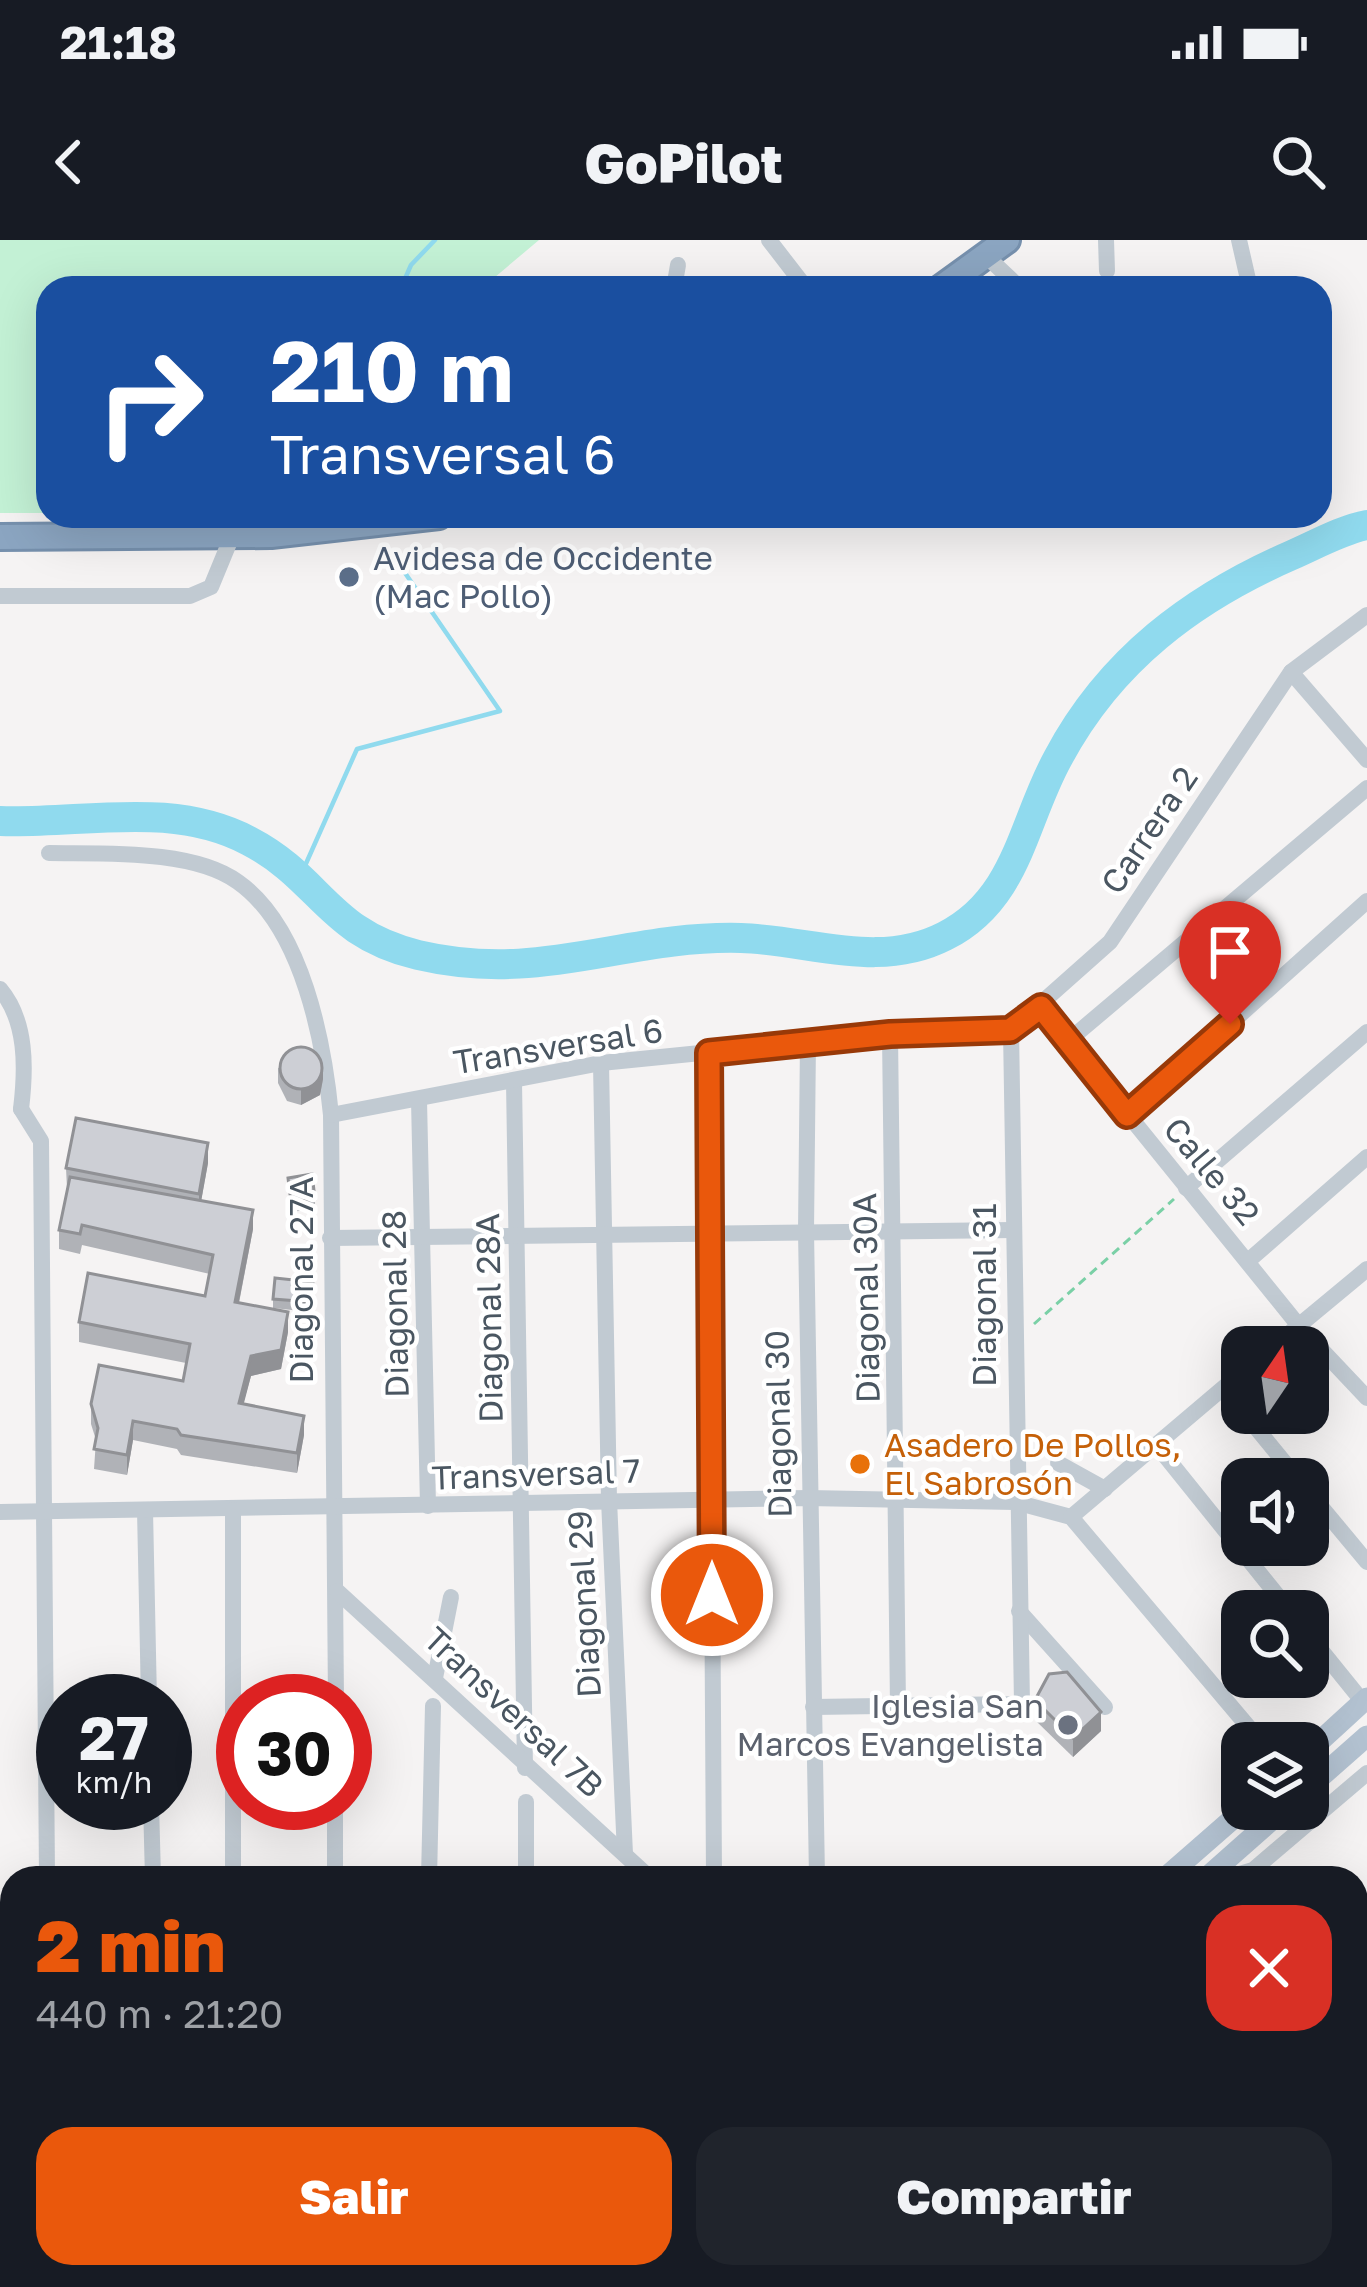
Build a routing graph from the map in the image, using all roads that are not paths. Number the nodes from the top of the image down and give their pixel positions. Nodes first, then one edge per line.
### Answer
1 (769, 240) edge
2 (1007, 240) edge
3 (1106, 240) edge
4 (1239, 240) edge
5 (985, 256) junction
6 (678, 265) dead end
7 (1107, 271) dead end
8 (676, 276) edge
9 (797, 276) edge
10 (957, 276) edge
11 (1007, 276) edge
12 (1247, 276) edge
13 (350, 528) edge
14 (232, 536) junction
15 (0, 537) edge
16 (0, 596) edge
17 (1367, 615) edge
18 (1292, 672) junction
19 (1367, 760) edge
20 (1367, 788) edge
21 (49, 853) dead end
22 (1367, 901) edge
23 (0, 989) edge
24 (1041, 1007) junction
25 (1010, 1030) junction
26 (1367, 1032) edge
27 (890, 1034) junction
28 (808, 1041) junction
29 (1068, 1041) junction
30 (709, 1053) junction
31 (602, 1064) junction
32 (514, 1082) junction
33 (418, 1100) junction
34 (0, 1109) edge
35 (21, 1109) junction
36 (331, 1115) junction
37 (1127, 1115) junction
38 (1367, 1157) edge
39 (1186, 1188) junction
40 (1015, 1230) junction
41 (806, 1231) junction
42 (895, 1231) junction
43 (708, 1234) junction
44 (604, 1237) junction
45 (330, 1238) junction
46 (517, 1238) junction
47 (424, 1239) junction
48 (1248, 1261) junction
49 (1367, 1269) edge
50 (1299, 1326) joint
51 (1329, 1357) edge
52 (1221, 1390) edge
53 (1366, 1396) edge
54 (1261, 1434) edge
55 (1158, 1447) junction
56 (1281, 1458) edge
57 (1058, 1462) dead end
58 (1105, 1490) junction
59 (808, 1498) junction
60 (609, 1500) junction
61 (898, 1500) junction
62 (711, 1501) junction
63 (1015, 1502) junction
64 (523, 1503) junction
65 (428, 1506) junction
66 (145, 1510) junction
67 (233, 1510) junction
68 (333, 1510) junction
69 (45, 1511) junction
70 (0, 1512) edge
71 (1329, 1516) edge
72 (1071, 1517) junction
73 (1367, 1562) edge
74 (1273, 1590) edge
75 (337, 1592) junction
76 (451, 1597) dead end
77 (1018, 1611) junction
78 (1329, 1658) edge
79 (148, 1674) edge
80 (336, 1674) edge
81 (435, 1678) junction
82 (1365, 1700) edge
83 (433, 1706) dead end
84 (898, 1706) junction
85 (813, 1707) junction
86 (1105, 1707) dead end
87 (1244, 1722) edge
88 (1329, 1733) edge
89 (1367, 1736) edge
90 (525, 1768) junction
91 (1329, 1769) edge
92 (1367, 1773) edge
93 (526, 1802) dead end
94 (1221, 1829) edge
95 (152, 1830) edge
96 (335, 1830) edge
97 (1260, 1830) edge
98 (626, 1854) junction
99 (47, 1866) edge
100 (153, 1866) edge
101 (232, 1866) edge
102 (334, 1866) edge
103 (429, 1866) edge
104 (526, 1866) edge
105 (638, 1866) edge
106 (714, 1866) edge
107 (817, 1866) edge
108 (1179, 1866) edge
109 (1220, 1866) edge
110 (1258, 1866) edge

1 - 9 street
2 - 5 highway
3 - 7 street
4 - 12 street
5 - 10 highway
5 - 11 street
6 - 8 street
13 - 14 highway
14 - 15 highway
14 - 16 street
17 - 18 street, Carrera 2
18 - 19 street
18 - 24 street, Carrera 2
20 - 29 street
21 - 36 street, Diagonal 27A
22 - 37 street
23 - 35 street
24 - 25 street
24 - 29 street, Calle 32
25 - 27 street, Transversal 6
25 - 40 street, Diagonal 31
26 - 39 street
27 - 28 street, Transversal 6
27 - 42 street, Diagonal 30A
28 - 30 street, Transversal 6
28 - 41 street, Diagonal 30
29 - 37 street, Calle 32
30 - 31 street, Transversal 6
30 - 43 street
31 - 32 street, Transversal 6
31 - 44 street, Diagonal 29
32 - 33 street, Transversal 6
32 - 46 street, Diagonal 28A
33 - 36 street, Transversal 6
33 - 47 street, Diagonal 28
34 - 35 street
35 - 69 street
36 - 45 street, Diagonal 27A
37 - 39 street, Calle 32
38 - 48 street
39 - 48 street, Calle 32
40 - 42 street
40 - 63 street, Diagonal 31
41 - 42 street
41 - 43 street
41 - 59 street, Diagonal 30
42 - 61 street, Diagonal 30A
43 - 44 street
43 - 62 street
44 - 46 street
44 - 60 street, Diagonal 29
45 - 47 street
45 - 68 street, Diagonal 27A
46 - 47 street
46 - 64 street, Diagonal 28A
47 - 65 street, Diagonal 28
48 - 50 street, Calle 32
49 - 50 street
51 - 53 street, Calle 32
52 - 55 street
54 - 56 street
55 - 58 street
55 - 74 street
57 - 58 street
58 - 72 street
59 - 61 street, Transversal 7
59 - 62 street, Transversal 7
59 - 85 street, Diagonal 30
60 - 62 street, Transversal 7
60 - 64 street, Transversal 7
60 - 98 street, Diagonal 29
61 - 63 street, Transversal 7
61 - 84 street, Diagonal 30A
62 - 106 street
63 - 72 street, Transversal 7
63 - 77 street, Diagonal 31
64 - 65 street, Transversal 7
64 - 90 street, Diagonal 28A
65 - 68 street, Transversal 7
66 - 67 street, Transversal 7
66 - 69 street, Transversal 7
66 - 79 street
67 - 68 street, Transversal 7
67 - 101 street
68 - 75 street, Diagonal 27A
69 - 70 street, Transversal 7
69 - 99 street
71 - 73 street
72 - 87 street
75 - 80 street, Diagonal 27A
75 - 81 street, Transversal 7B
76 - 81 street
77 - 84 street, Diagonal 31
77 - 86 street
78 - 82 street
81 - 90 street, Transversal 7B
82 - 88 main road
83 - 103 street
84 - 85 street
85 - 107 street, Diagonal 30
89 - 91 main road
90 - 98 street, Transversal 7B
92 - 110 street
93 - 104 street
94 - 108 main road
95 - 100 street
96 - 102 street
97 - 109 main road
98 - 105 street, Transversal 7B

